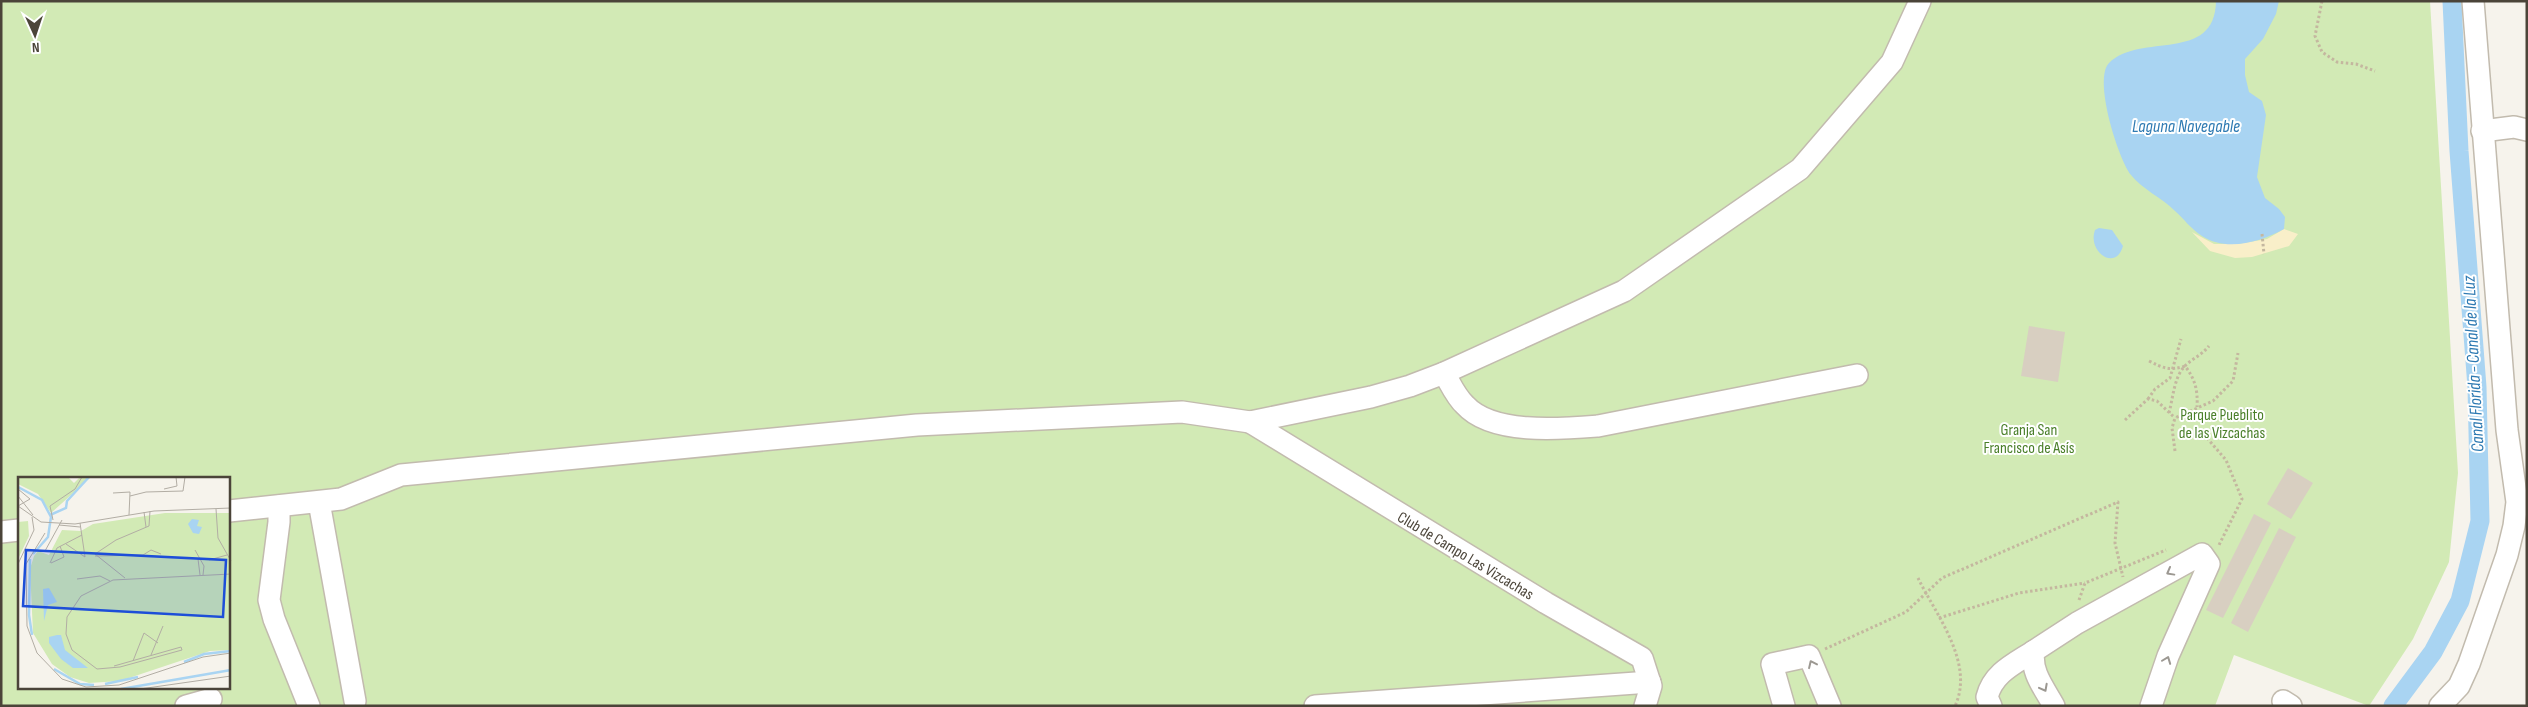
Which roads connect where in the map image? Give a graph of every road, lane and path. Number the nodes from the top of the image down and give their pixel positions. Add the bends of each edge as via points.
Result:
1 (1920, 1) edge
2 (2322, 1) edge
3 (2473, 1) edge
4 (2375, 71) dead end
5 (2527, 130) edge
6 (2482, 131) junction
7 (2262, 234) dead end
8 (2264, 254) dead end
9 (2182, 339) dead end
10 (2209, 346) dead end
11 (2238, 353) dead end
12 (2149, 360) dead end
13 (2185, 366) junction
14 (2173, 370) junction
15 (1444, 373) junction
16 (1857, 375) dead end
17 (2148, 399) junction
18 (2197, 406) junction
19 (2169, 413) junction
20 (2175, 418) junction
21 (2125, 420) dead end
22 (1250, 422) junction
23 (2207, 438) dead end
24 (2175, 451) dead end
25 (319, 502) junction
26 (278, 506) junction
27 (230, 511) edge
28 (18, 530) edge
29 (1, 532) edge
30 (2209, 564) junction
31 (1918, 578) dead end
32 (2086, 583) dead end
33 (1925, 592) junction
34 (2130, 594) junction
35 (1939, 618) junction
36 (2034, 651) junction
37 (1809, 656) junction
38 (1650, 682) junction
39 (212, 700) dead end
40 (356, 702) dead end
41 (186, 706) edge
42 (308, 706) edge
43 (1315, 706) edge
44 (1645, 706) edge
45 (1784, 706) edge
46 (1830, 706) edge
47 (1955, 706) edge
48 (1991, 706) edge
49 (2054, 706) edge
50 (2151, 706) edge
51 (2440, 706) edge

1 - 15 lane via 1892,62 1800,169 1624,291
2 - 4 path via 2315,36 2322,52 2337,62
3 - 6 lane
5 - 6 lane via 2514,127
6 - 51 lane via 2507,430 2517,502 2507,555 2469,664 2459,686
7 - 8 path
9 - 14 path
10 - 13 path via 2200,357
11 - 18 path via 2233,381 2213,401
12 - 14 path
13 - 14 path
13 - 18 path via 2198,391
13 - 19 path via 2178,377
14 - 17 path via 2170,378
15 - 16 lane via 1465,406 1487,420 1527,428 1598,426
15 - 22 lane via 1371,397
17 - 19 path via 2157,401
17 - 21 path
18 - 20 path
19 - 20 path
20 - 24 path via 2172,428
22 - 25 lane via 1182,412 917,425 401,475 341,499
22 - 38 lane, Club de Campo Las Vizcachas via 1642,658
23 - 30 path via 2226,460 2242,499
25 - 26 lane
25 - 40 lane
26 - 27 lane
26 - 42 lane via 279,522 269,600
28 - 29 lane
30 -> 34 lane via 2202,554
50 -> 30 lane via 2168,656
31 - 33 path
32 - 35 path via 2019,594
33 - 34 path via 1942,578 2118,502 2115,543 2120,569
33 - 35 path
33 - 37 path via 1906,612
34 - 36 lane
35 - 47 path via 1956,649 1960,695
36 - 48 lane via 1990,683 1987,698
36 -> 49 lane via 2032,662
37 - 45 lane via 1772,664
46 -> 37 lane
38 - 43 lane
38 - 44 lane
39 - 41 lane

